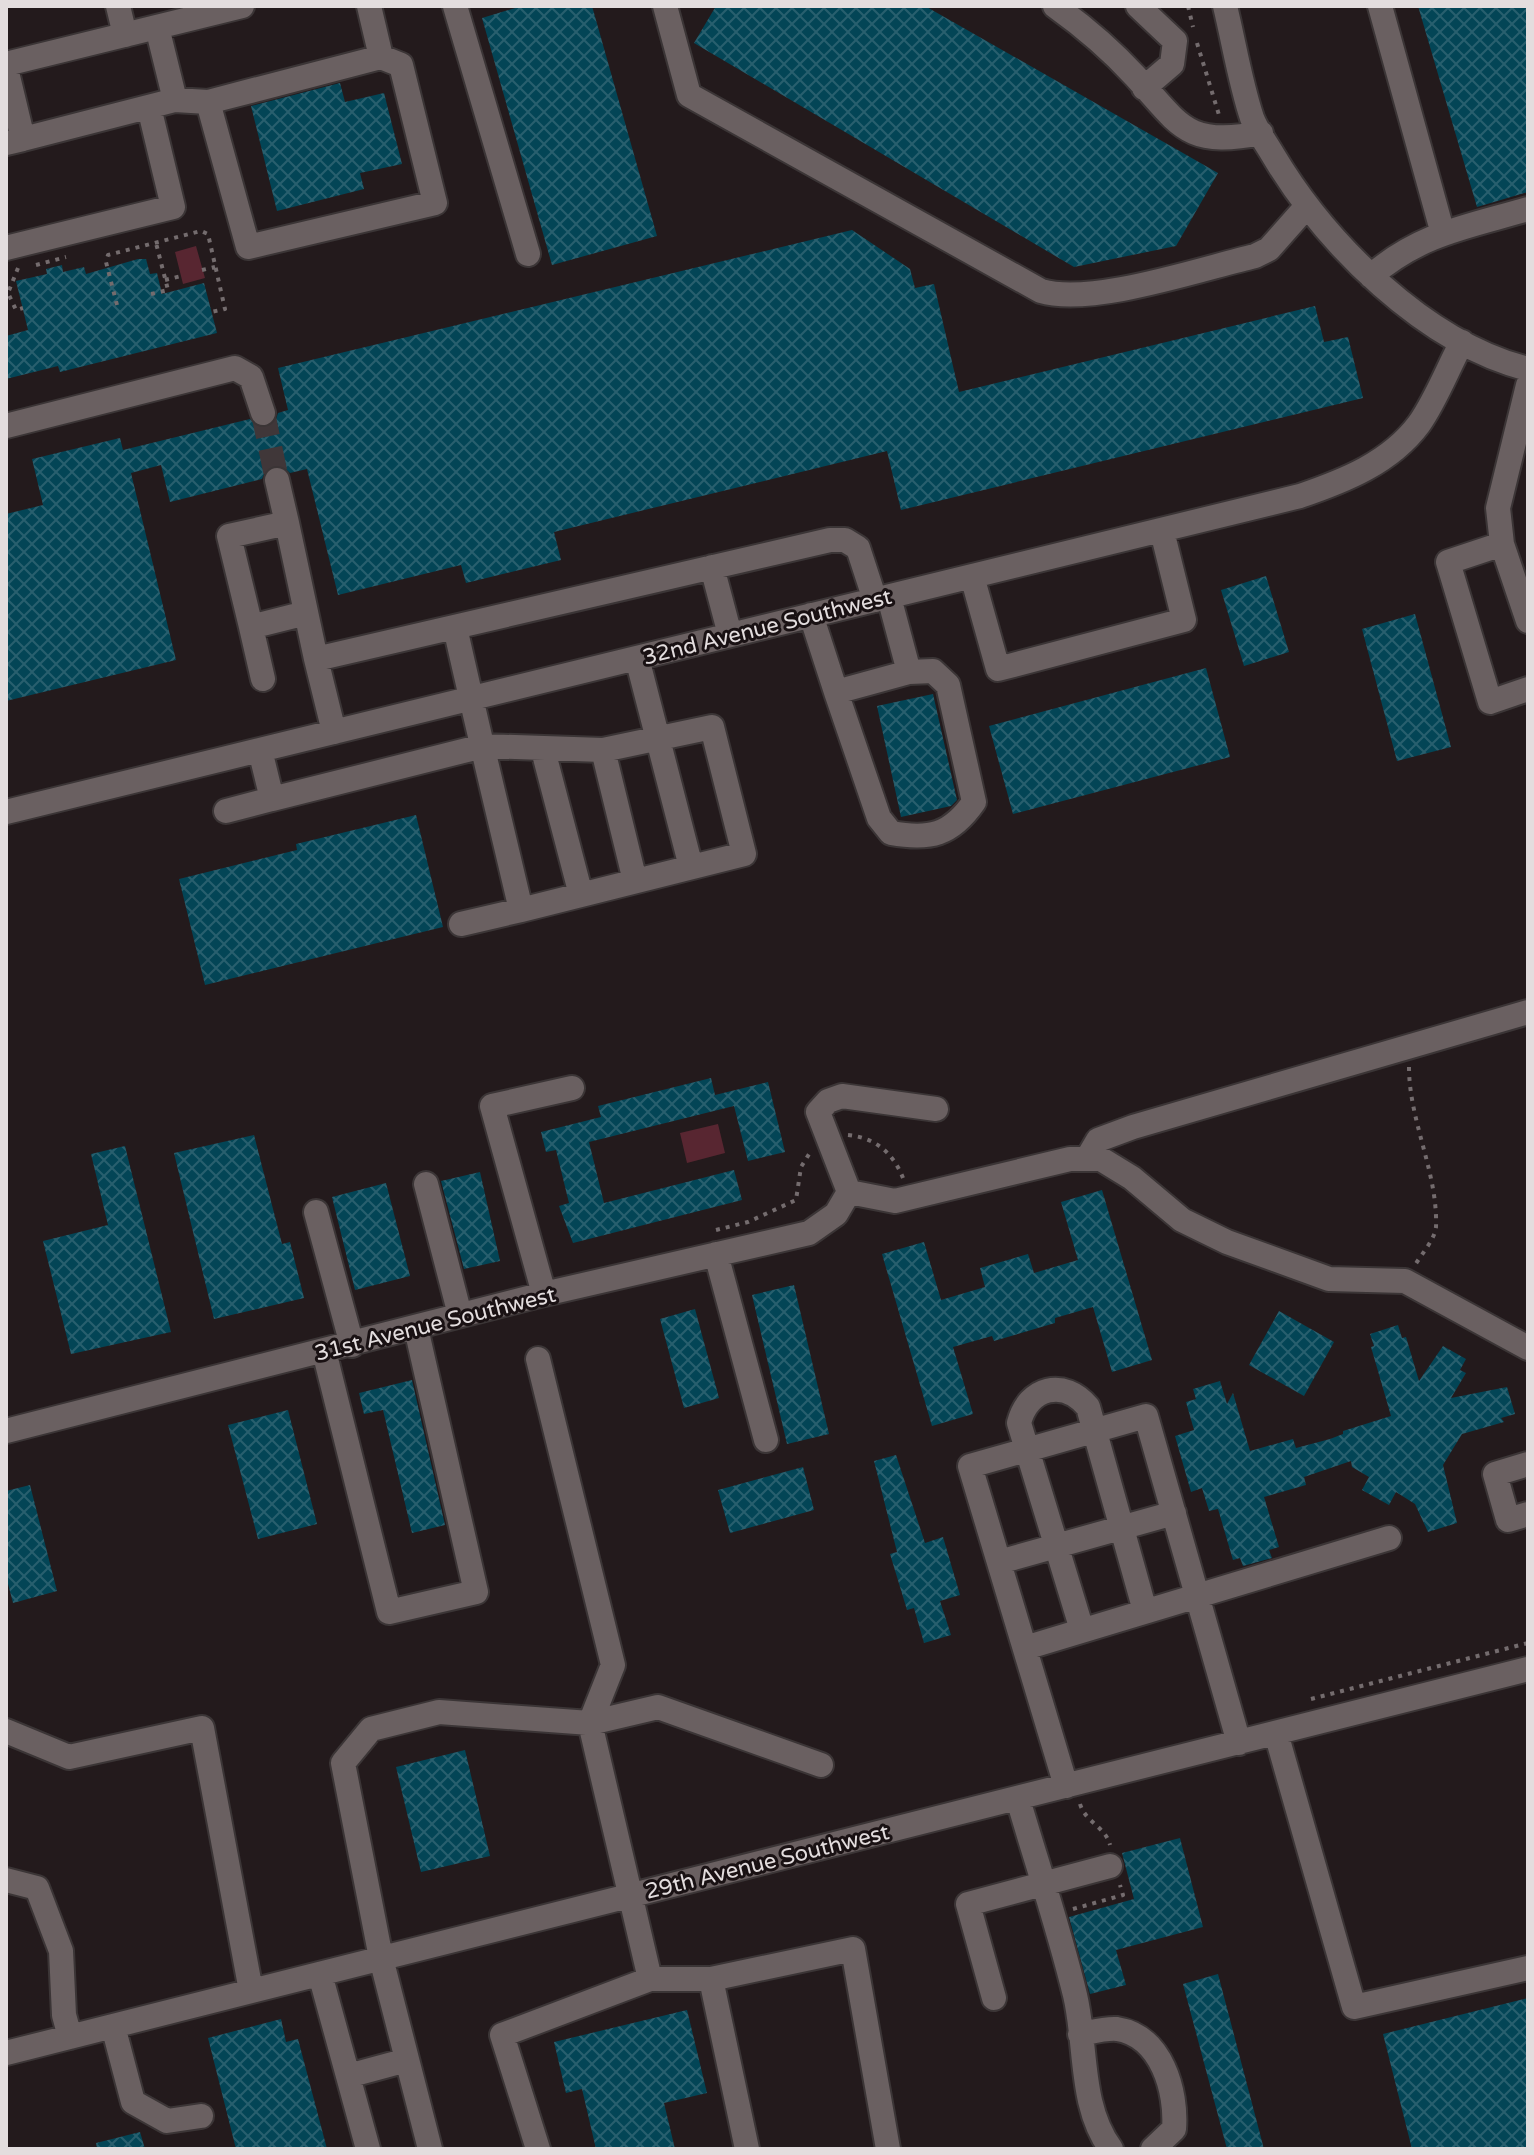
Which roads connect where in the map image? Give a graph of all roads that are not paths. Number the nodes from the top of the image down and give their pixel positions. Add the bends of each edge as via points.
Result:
1 (118, 6) edge
2 (242, 6) edge
3 (369, 6) edge
4 (455, 6) edge
5 (665, 6) edge
6 (1055, 6) edge
7 (1138, 6) edge
8 (1225, 6) edge
9 (1380, 6) edge
10 (157, 27) junction
11 (125, 35) junction
12 (381, 57) junction
13 (6, 66) edge
14 (1144, 88) junction
15 (175, 100) junction
16 (208, 102) junction
17 (149, 107) junction
18 (1261, 133) junction
19 (15, 141) edge
20 (1307, 206) junction
21 (1528, 209) edge
22 (1443, 234) junction
23 (14, 254) edge
24 (528, 254) dead end
25 (1371, 276) junction
26 (1462, 342) junction
27 (1528, 369) edge
28 (1526, 404) edge
29 (263, 413) tunnel mouth
30 (6, 426) edge
31 (277, 480) tunnel mouth
32 (287, 523) junction
33 (1162, 531) junction
34 (1502, 544) junction
35 (712, 567) junction
36 (972, 576) junction
37 (882, 598) junction
38 (306, 613) junction
39 (811, 615) junction
40 (1528, 621) edge
41 (251, 627) junction
42 (455, 627) junction
43 (730, 635) junction
44 (637, 658) junction
45 (316, 659) junction
46 (909, 672) junction
47 (263, 679) dead end
48 (1528, 689) edge
49 (836, 692) junction
50 (471, 698) junction
51 (334, 732) junction
52 (658, 739) junction
53 (483, 746) junction
54 (260, 750) junction
55 (543, 750) junction
56 (603, 750) junction
57 (272, 799) junction
58 (226, 811) dead end
59 (6, 812) edge
60 (691, 867) junction
61 (635, 881) junction
62 (581, 895) junction
63 (521, 910) junction
64 (461, 924) dead end
65 (1528, 1012) edge
66 (572, 1088) dead end
67 (936, 1109) dead end
68 (1088, 1157) junction
69 (426, 1184) dead end
70 (849, 1192) junction
71 (316, 1212) dead end
72 (710, 1244) junction
73 (544, 1294) junction
74 (460, 1315) junction
75 (416, 1328) junction
76 (352, 1345) junction
77 (1528, 1348) edge
78 (324, 1351) junction
79 (538, 1359) dead end
80 (6, 1431) edge
81 (1094, 1431) junction
82 (766, 1440) dead end
83 (1027, 1450) junction
84 (1528, 1464) edge
85 (1174, 1513) junction
86 (1528, 1514) edge
87 (1120, 1528) junction
88 (1389, 1538) dead end
89 (1056, 1546) junction
90 (999, 1562) junction
91 (1197, 1596) junction
92 (1145, 1611) junction
93 (1082, 1630) junction
94 (1025, 1648) junction
95 (1528, 1669) edge
96 (590, 1723) junction
97 (6, 1731) edge
98 (1276, 1733) junction
99 (1239, 1743) junction
100 (821, 1765) dead end
101 (1066, 1786) junction
102 (1018, 1799) junction
103 (1110, 1866) dead end
104 (6, 1880) edge
105 (1042, 1884) junction
106 (630, 1896) junction
107 (381, 1958) junction
108 (1528, 1968) edge
109 (320, 1974) junction
110 (650, 1979) junction
111 (711, 1979) junction
112 (251, 1991) junction
113 (994, 1998) dead end
114 (113, 2026) junction
115 (1080, 2034) junction
116 (70, 2037) junction
117 (6, 2053) edge
118 (407, 2060) junction
119 (348, 2076) junction
120 (201, 2116) dead end
121 (368, 2149) edge
122 (430, 2149) edge
123 (538, 2149) edge
124 (747, 2149) edge
125 (888, 2149) edge
126 (1111, 2149) edge
127 (1153, 2149) edge

1 - 11 street
2 - 10 street
3 - 12 street
4 - 24 street
5 - 20 street via 689,95 1041,291 1061,297 1094,294 1255,256 1269,249
6 - 14 street
7 - 14 street via 1175,41 1172,64
8 - 18 street via 1253,121
9 - 22 street
10 - 11 street
10 - 15 street
11 - 13 street
12 - 16 street
12 - 16 street via 401,65 435,203 248,247
13 - 19 street
14 - 18 street via 1164,113 1192,132 1228,140
15 - 16 street
15 - 17 street
17 - 19 street
17 - 23 street via 173,207
18 - 20 street
20 - 25 street
21 - 22 street
22 - 25 street via 1399,252
25 - 26 street
26 - 27 street
26 - 33 street, 32nd Avenue Southwest via 1419,424 1387,455 1349,479
28 - 34 street via 1498,508
29 - 30 street via 251,377 235,368
31 - 32 street
32 - 38 street
32 - 41 street via 229,536
33 - 36 street, 32nd Avenue Southwest
33 - 36 street via 1184,620 998,669
34 - 40 street
34 - 48 street via 1448,562 1490,702
35 - 37 street via 845,540 858,548
35 - 42 street
35 - 43 street
36 - 37 street, 32nd Avenue Southwest
37 - 39 street, 32nd Avenue Southwest
37 - 46 street
38 - 41 street
38 - 45 street
39 - 43 street, 32nd Avenue Southwest
39 - 49 street
41 - 47 street
42 - 45 street
42 - 50 street
43 - 44 street, 32nd Avenue Southwest
44 - 50 street, 32nd Avenue Southwest
44 - 52 street
45 - 51 street
46 - 49 street
46 - 49 street via 933,671 948,685 974,802 958,825 917,838 891,833 879,818
50 - 51 street, 32nd Avenue Southwest
50 - 53 street
51 - 54 street, 32nd Avenue Southwest
52 - 56 street
52 - 60 street
52 - 60 street via 712,727 744,854
53 - 55 street
53 - 57 street
53 - 63 street
54 - 57 street
54 - 59 street, 32nd Avenue Southwest
55 - 56 street
55 - 62 street
56 - 61 street
57 - 58 street
60 - 61 street
61 - 62 street
62 - 63 street
63 - 64 street
65 - 68 street via 1133,1127 1098,1140
66 - 73 street via 492,1106
67 - 70 street via 842,1096 828,1101 818,1112
68 - 70 street via 895,1201
68 - 77 street via 1112,1164 1182,1220 1227,1242 1329,1279 1405,1281
69 - 74 street
70 - 72 street, 31st Avenue Southwest via 836,1214 809,1233
71 - 76 street
72 - 73 street, 31st Avenue Southwest
72 - 82 street
73 - 74 street, 31st Avenue Southwest
74 - 75 street, 31st Avenue Southwest
75 - 76 street, 31st Avenue Southwest
75 - 78 street via 476,1592 389,1612
76 - 78 street, 31st Avenue Southwest
78 - 80 street, 31st Avenue Southwest
79 - 96 street via 613,1665
81 - 83 street
81 - 83 street via 1081,1398 1048,1390 1028,1401 1022,1411 1019,1423
81 - 85 street via 1146,1416
81 - 87 street
83 - 89 street
83 - 90 street via 970,1466
84 - 86 street via 1495,1474 1508,1520
85 - 87 street
85 - 91 street
87 - 89 street
87 - 92 street
88 - 91 street
89 - 90 street
89 - 93 street
90 - 94 street
91 - 92 street
91 - 99 street
92 - 93 street
93 - 94 street
94 - 101 street
95 - 98 street, 29th Avenue Southwest
96 - 100 street via 658,1707
96 - 106 street
96 - 107 street via 439,1712 371,1729 343,1763
97 - 112 street via 69,1757 202,1728
98 - 99 street, 29th Avenue Southwest
98 - 108 street via 1354,2007
99 - 101 street, 29th Avenue Southwest
101 - 102 street, 29th Avenue Southwest
102 - 105 street
102 - 106 street, 29th Avenue Southwest
103 - 105 street
104 - 116 street via 37,1888 61,1951
105 - 113 street via 968,1904
105 - 115 street via 1076,1997
106 - 107 street, 29th Avenue Southwest
106 - 110 street
107 - 109 street, 29th Avenue Southwest
107 - 118 street
109 - 112 street, 29th Avenue Southwest
109 - 119 street
110 - 111 street
110 - 123 street via 502,2035
111 - 124 street
111 - 125 street via 853,1949
112 - 114 street, 29th Avenue Southwest
114 - 116 street, 29th Avenue Southwest
114 - 120 street via 133,2102 167,2121
115 - 126 street via 1099,2133
115 - 127 street via 1116,2029 1136,2036 1168,2075 1176,2109 1174,2129
116 - 117 street, 29th Avenue Southwest
118 - 119 street
118 - 122 street
119 - 121 street

